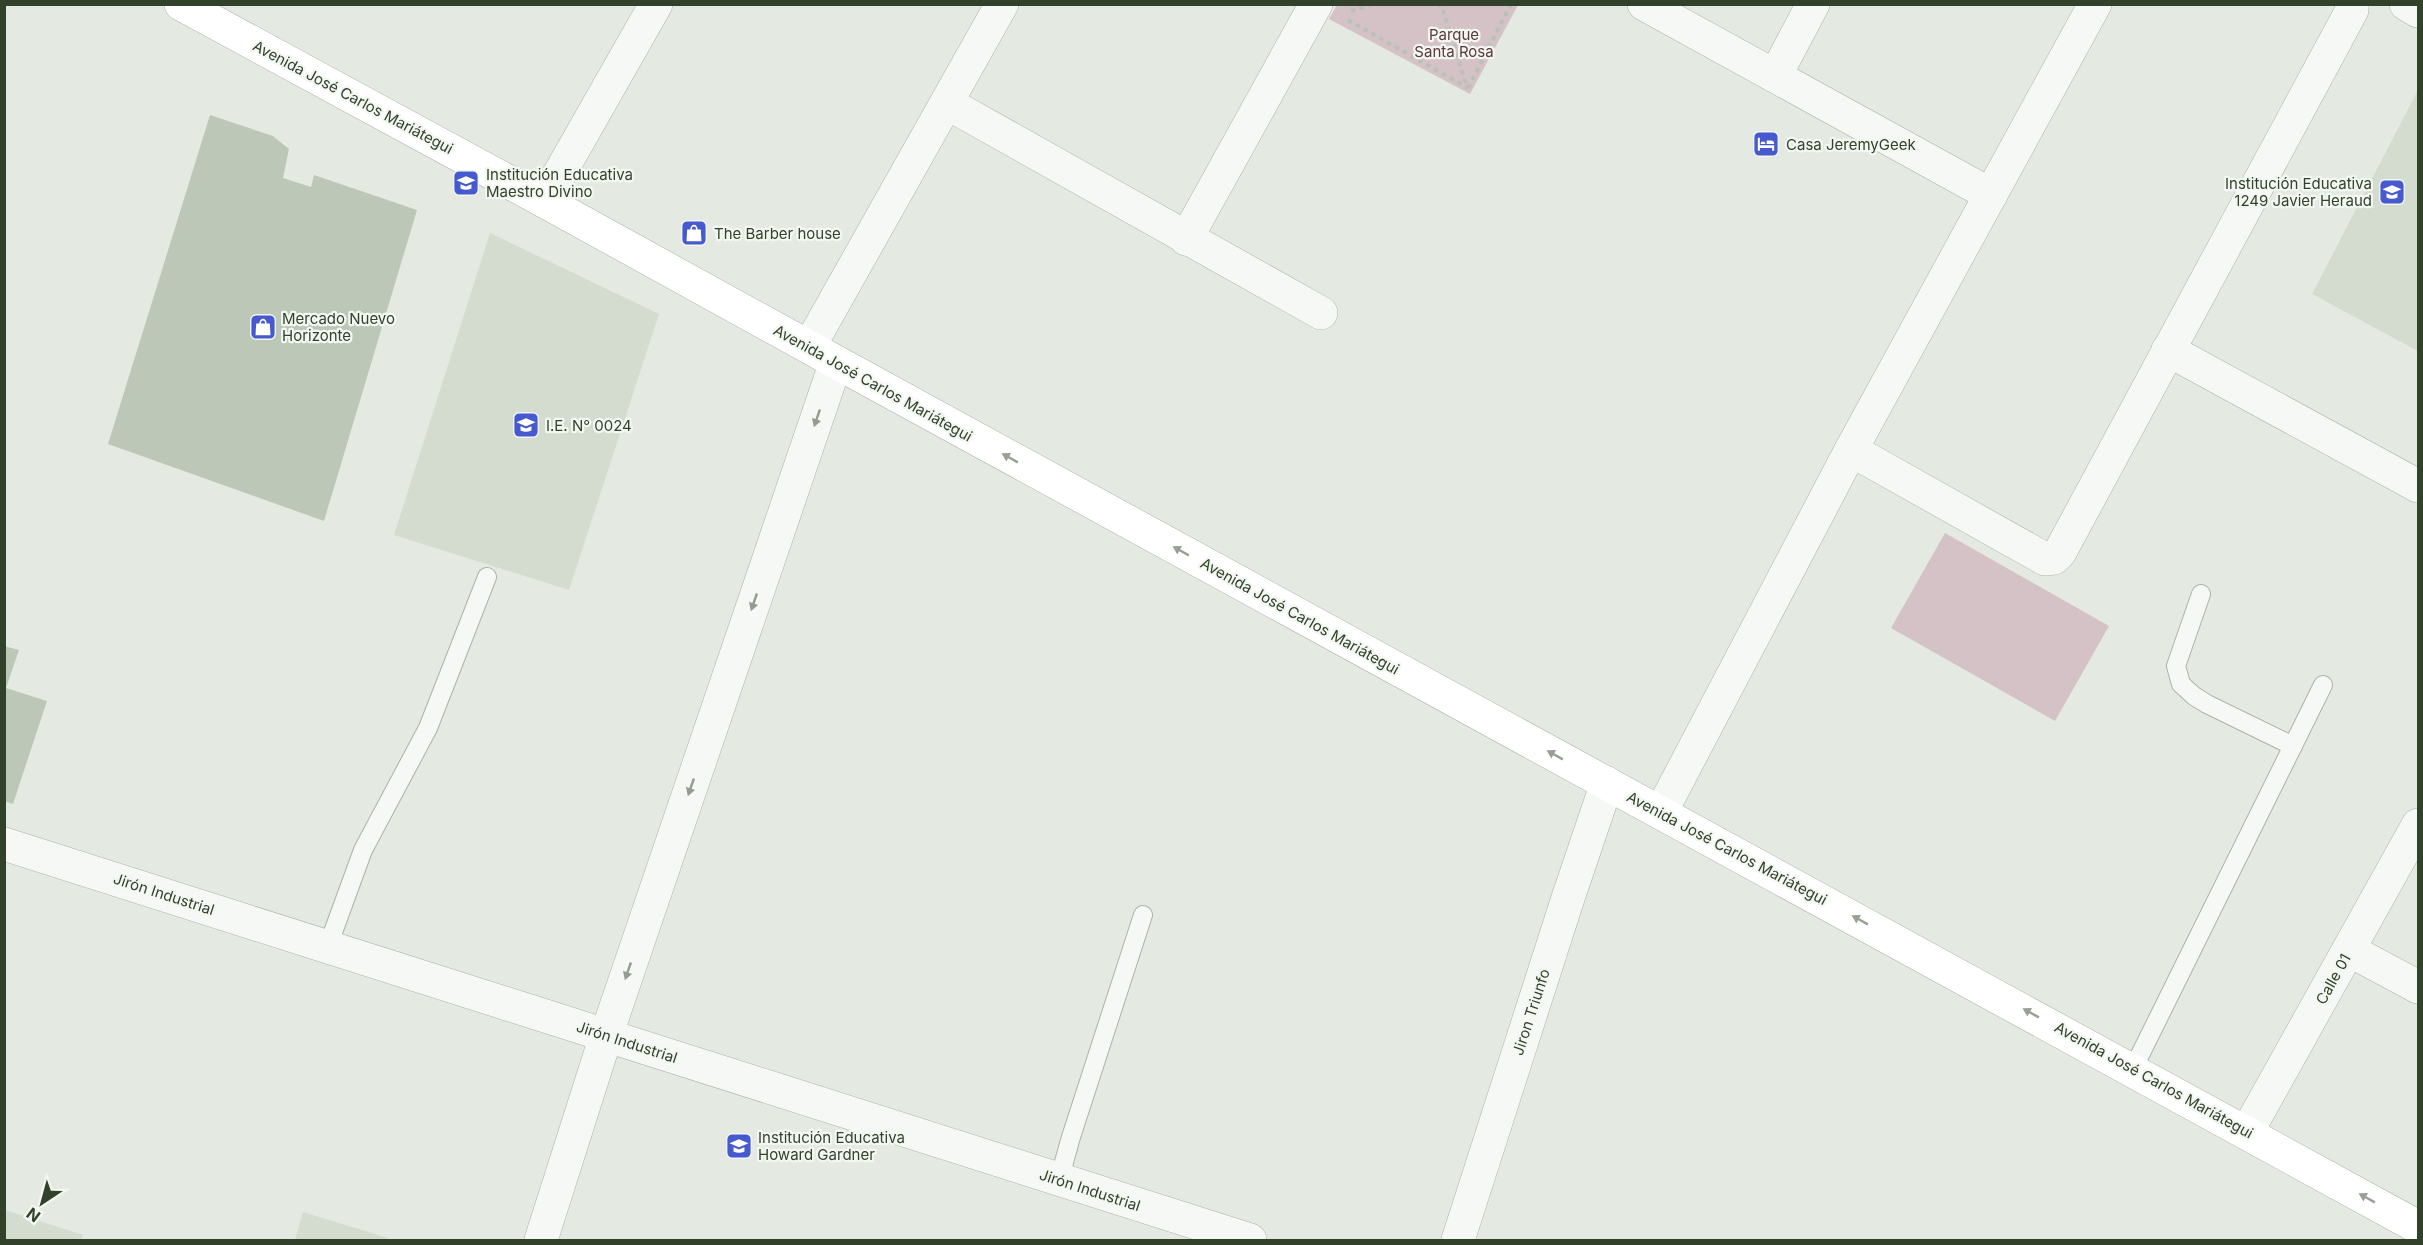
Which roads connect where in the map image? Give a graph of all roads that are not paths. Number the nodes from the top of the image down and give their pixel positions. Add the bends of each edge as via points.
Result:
1 (181, 4) edge
2 (656, 4) edge
3 (1002, 4) edge
4 (1644, 4) edge
5 (1813, 4) edge
6 (2095, 4) edge
7 (2352, 4) edge
8 (2406, 4) edge
9 (1327, 9) edge
10 (2418, 11) edge
11 (1775, 76) junction
12 (947, 103) junction
13 (1991, 195) junction
14 (544, 201) junction
15 (1186, 239) junction
16 (1321, 313) dead end
17 (2168, 350) junction
18 (822, 355) junction
19 (1851, 450) junction
20 (2418, 486) edge
21 (487, 577) dead end
22 (2201, 594) dead end
23 (2323, 686) dead end
24 (2293, 747) junction
25 (1607, 783) junction
26 (1662, 812) junction
27 (2418, 825) edge
28 (4, 844) edge
29 (1143, 915) dead end
30 (327, 946) junction
31 (2349, 950) junction
32 (2418, 987) edge
33 (606, 1036) junction
34 (2133, 1069) junction
35 (2247, 1131) junction
36 (1059, 1180) junction
37 (2418, 1227) edge
38 (541, 1240) edge
39 (1250, 1240) edge
40 (1458, 1240) edge

1 - 14 street, Avenida José Carlos Mariátegui
2 - 14 street
3 - 12 street
4 - 11 street
5 - 11 street
6 - 13 street
7 - 17 street
8 - 10 street
9 - 15 street
11 - 13 street
12 - 15 street
12 - 18 street
13 - 19 street
14 - 18 street, Avenida José Carlos Mariátegui
15 - 16 street
17 - 19 street via 2054,558 2045,560
17 - 20 street
25 -> 18 street, Avenida José Carlos Mariátegui
18 -> 33 street
19 - 26 street
21 - 30 lane via 428,728 363,849
22 - 24 lane via 2176,666 2181,684 2207,704
23 - 24 lane
24 - 34 lane
25 - 26 street, Avenida José Carlos Mariátegui
25 - 40 street, Jiron Triunfo
34 -> 26 street, Avenida José Carlos Mariátegui
27 - 31 street, Calle 01
28 - 30 street, Jirón Industrial
29 - 36 lane
30 - 33 street, Jirón Industrial
31 - 32 street
31 - 35 street, Calle 01
33 - 36 street, Jirón Industrial
33 - 38 street
34 - 35 street, Avenida José Carlos Mariátegui
37 -> 35 street, Avenida José Carlos Mariátegui
36 - 39 street, Jirón Industrial

